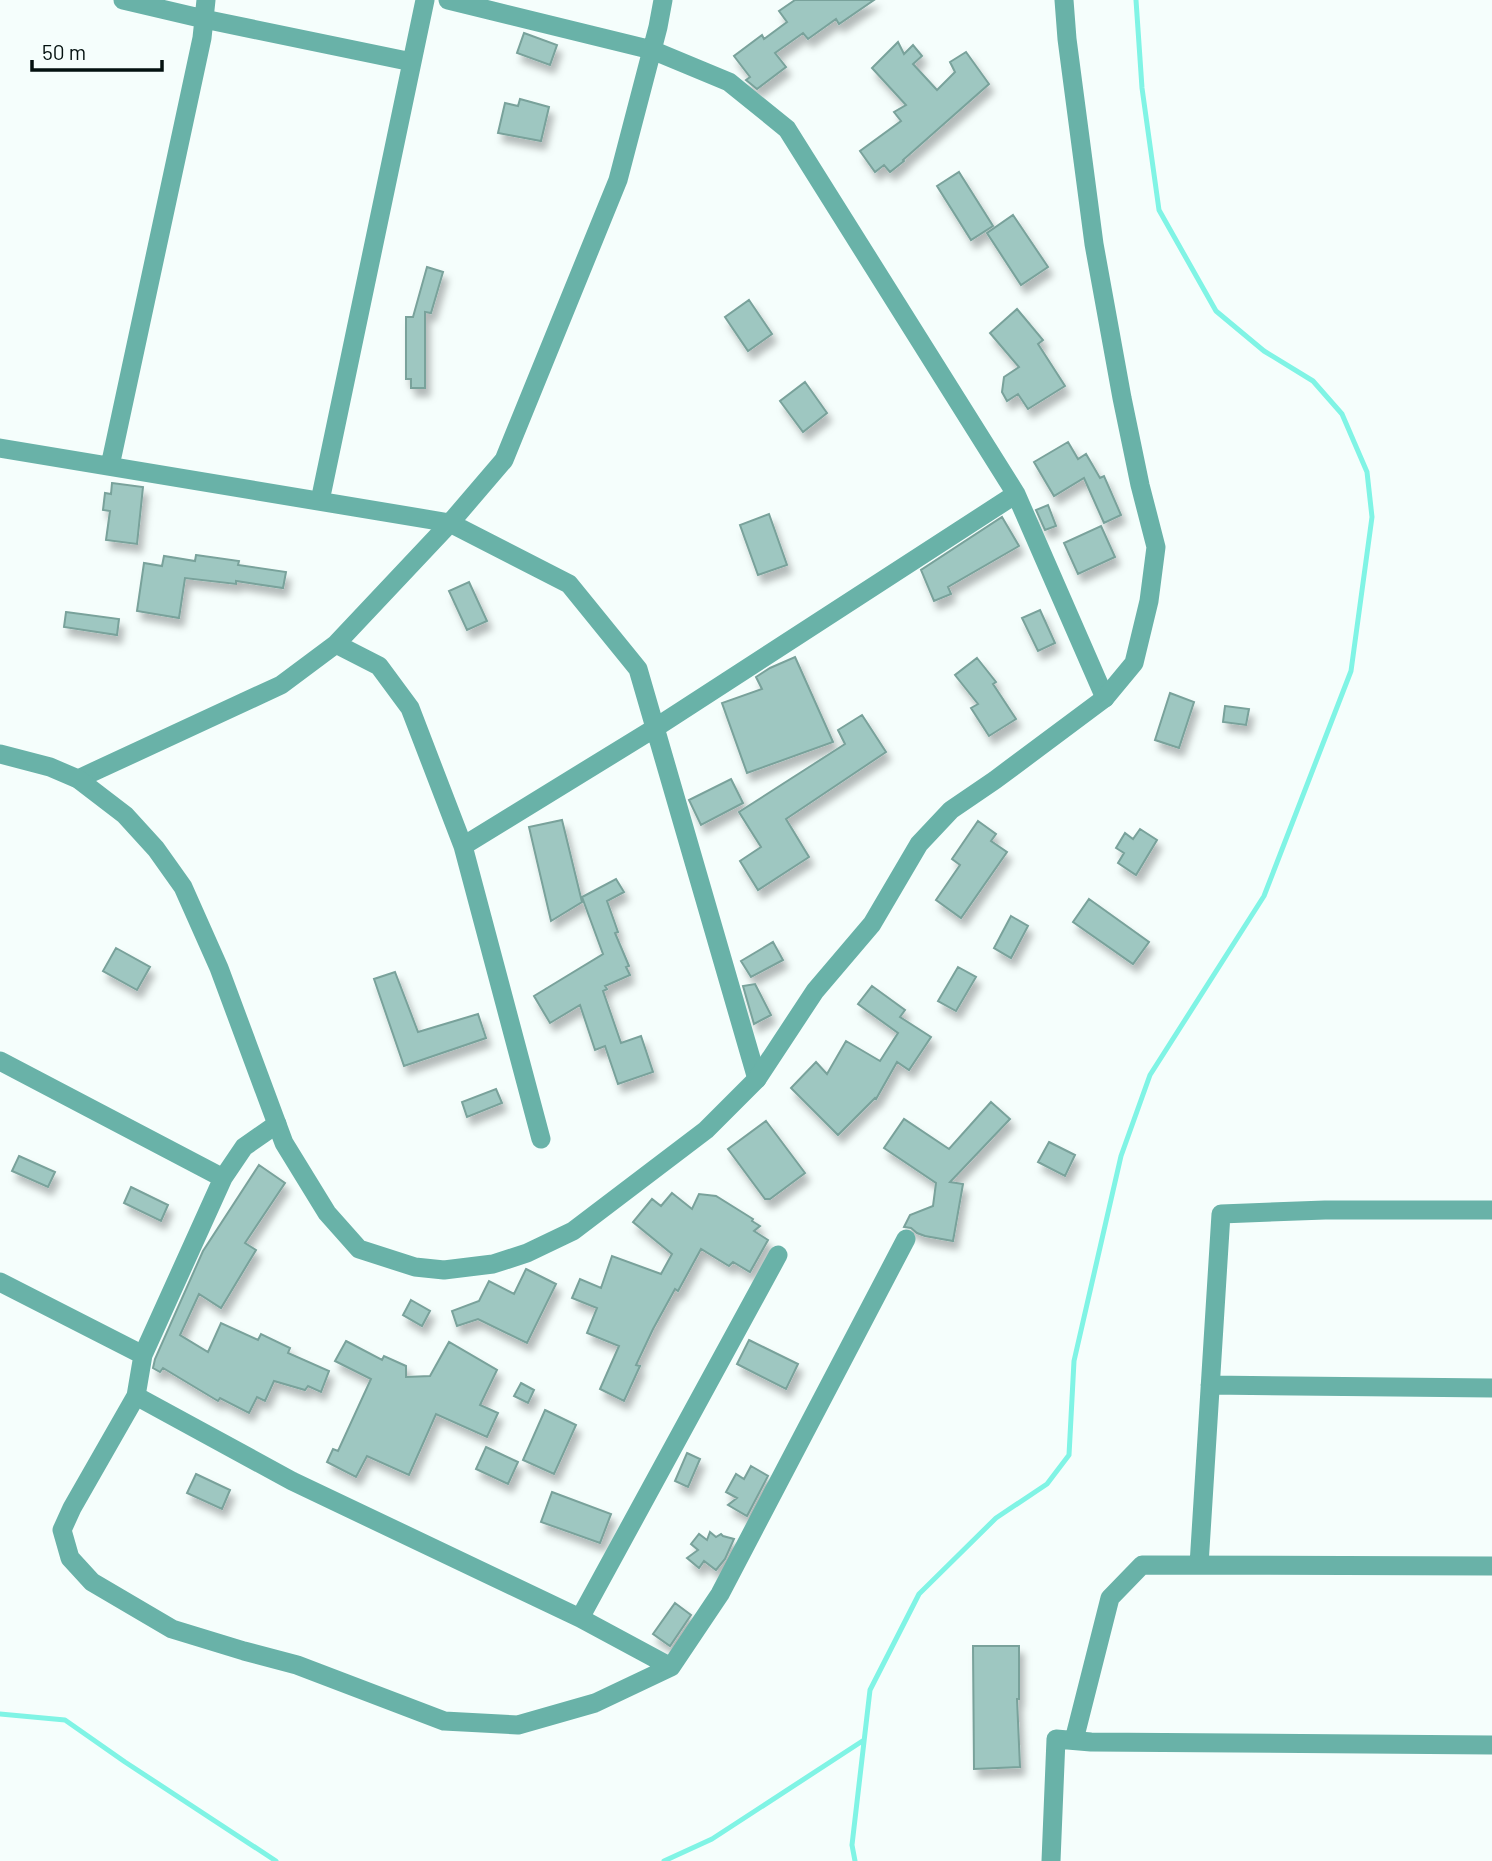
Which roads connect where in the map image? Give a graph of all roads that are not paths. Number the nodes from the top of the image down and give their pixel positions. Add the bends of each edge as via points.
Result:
1 (123, 0) edge
2 (425, 0) edge
3 (447, 0) edge
4 (663, 0) edge
5 (1064, 0) edge
6 (205, 10) edge
7 (652, 51) junction
8 (412, 62) junction
9 (0, 448) edge
10 (110, 466) junction
11 (1016, 494) junction
12 (320, 501) junction
13 (450, 523) junction
14 (336, 644) junction
15 (1105, 698) junction
16 (655, 728) junction
17 (0, 754) edge
18 (78, 779) junction
19 (463, 846) junction
20 (0, 1061) edge
21 (757, 1079) junction
22 (277, 1124) junction
23 (541, 1139) dead end
24 (223, 1178) junction
25 (1492, 1210) edge
26 (906, 1240) dead end
27 (778, 1255) dead end
28 (0, 1282) edge
29 (143, 1355) junction
30 (1210, 1385) junction
31 (1492, 1388) edge
32 (136, 1396) junction
33 (1199, 1565) junction
34 (1492, 1566) edge
35 (580, 1618) junction
36 (671, 1667) junction
37 (1074, 1740) junction
38 (1492, 1745) edge
39 (1051, 1861) edge

1 - 6 street
2 - 8 street
3 - 7 street
4 - 7 street
5 - 15 street via 1094,244 1156,547 1134,663
6 - 8 street
6 - 10 street
7 - 11 street via 729,82 787,129
7 - 13 street via 618,180 504,460
8 - 12 street
9 - 10 street
10 - 12 street
11 - 15 street
11 - 16 street
12 - 13 street
13 - 14 street
13 - 16 street via 569,584 638,669
14 - 18 street via 281,685
14 - 19 street via 379,666 410,708
15 - 21 street via 951,810 919,844 872,924 815,991
16 - 19 street
16 - 21 street
17 - 18 street
18 - 22 street via 125,815 183,887 219,968
19 - 23 street
20 - 24 street
21 - 22 street via 706,1130 573,1231 493,1264 444,1270 415,1267 359,1249 327,1213
22 - 24 street via 244,1147
24 - 29 street
25 - 30 street via 1221,1214
26 - 36 street via 720,1594
27 - 35 street
28 - 29 street
29 - 32 street
30 - 31 street
30 - 33 street
32 - 35 street via 292,1481
32 - 36 street via 62,1530 70,1558 92,1581 172,1629 298,1665 444,1721 519,1725 595,1703
33 - 34 street
33 - 37 street via 1142,1565 1110,1598
35 - 36 street
37 - 38 street
37 - 39 street via 1056,1739

